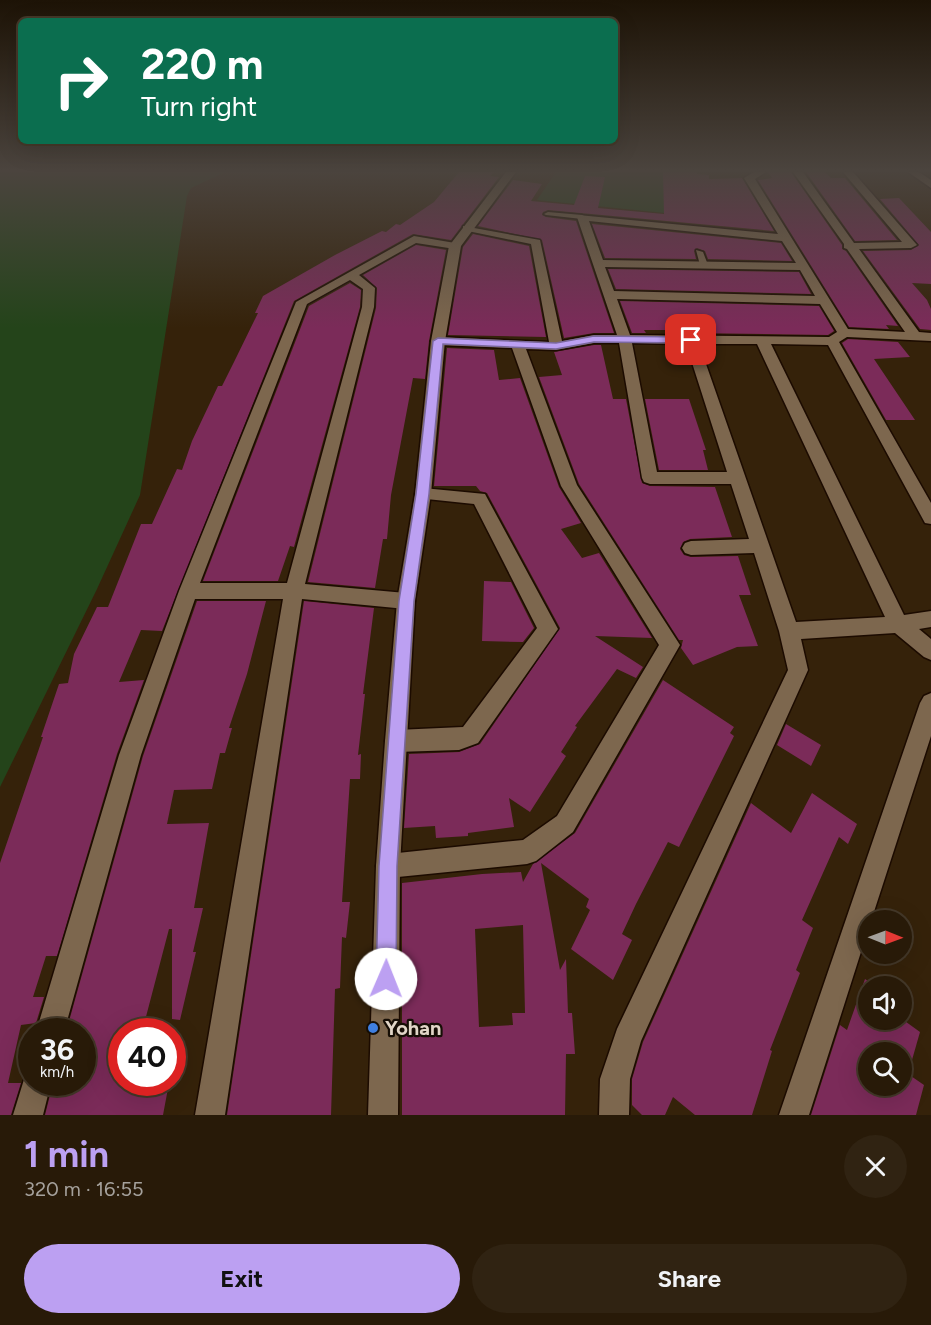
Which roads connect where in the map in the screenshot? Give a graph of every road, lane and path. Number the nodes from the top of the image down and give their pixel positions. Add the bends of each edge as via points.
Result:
1 (470, 224) edge
2 (584, 224) edge
3 (650, 224) edge
4 (777, 224) edge
5 (833, 224) edge
6 (894, 224) edge
7 (467, 228) junction
8 (786, 238) junction
9 (455, 246) junction
10 (848, 246) junction
11 (699, 252) dead end
12 (598, 263) junction
13 (704, 265) junction
14 (803, 267) junction
15 (351, 275) junction
16 (610, 295) junction
17 (823, 300) junction
18 (914, 335) junction
19 (838, 337) junction
20 (931, 337) edge
21 (625, 339) junction
22 (691, 340) junction
23 (762, 340) junction
24 (438, 341) junction
25 (518, 345) junction
26 (556, 346) junction
27 (737, 478) junction
28 (423, 494) junction
29 (931, 518) edge
30 (760, 546) junction
31 (691, 548) dead end
32 (188, 591) junction
33 (294, 591) junction
34 (406, 601) junction
35 (931, 619) edge
36 (899, 624) junction
37 (789, 631) junction
38 (931, 651) edge
39 (931, 703) edge
40 (396, 741) junction
41 (388, 866) junction
42 (54, 1018) edge
43 (33, 1096) edge
44 (28, 1115) edge
45 (210, 1115) edge
46 (383, 1115) edge
47 (614, 1115) edge
48 (794, 1115) edge

1 - 7 street
2 - 12 street
3 - 8 street
4 - 8 street
5 - 10 street
6 - 10 street via 911,244
7 - 9 street
7 - 26 street via 536,242
8 - 14 street
9 - 15 street via 414,239
9 - 24 street
10 - 18 street
11 - 13 lane
12 - 13 street
12 - 16 street
13 - 14 street
14 - 17 street
15 - 32 street via 302,302
15 - 33 street via 369,288 368,307
16 - 17 street
16 - 21 street
17 - 19 street
18 - 19 street
18 - 20 street
19 - 23 street
19 - 29 street
21 - 22 street
21 - 26 street via 594,339
21 - 27 street via 650,478
22 - 23 street
22 - 27 street
23 - 36 street
24 - 25 street
24 - 28 street
25 - 26 street
25 - 41 street via 569,486 670,645 565,824 527,852
27 - 30 street
28 - 34 street
28 - 40 street via 479,498 548,629 470,736
30 - 31 street
30 - 37 street
32 - 33 street
32 - 42 street via 130,755
33 - 34 street
33 - 45 street
34 - 40 street
35 - 36 street
36 - 37 street
36 - 38 street
37 - 47 street via 798,670 627,1040 615,1078
39 - 48 street
40 - 41 street
41 - 46 street
43 - 44 street

